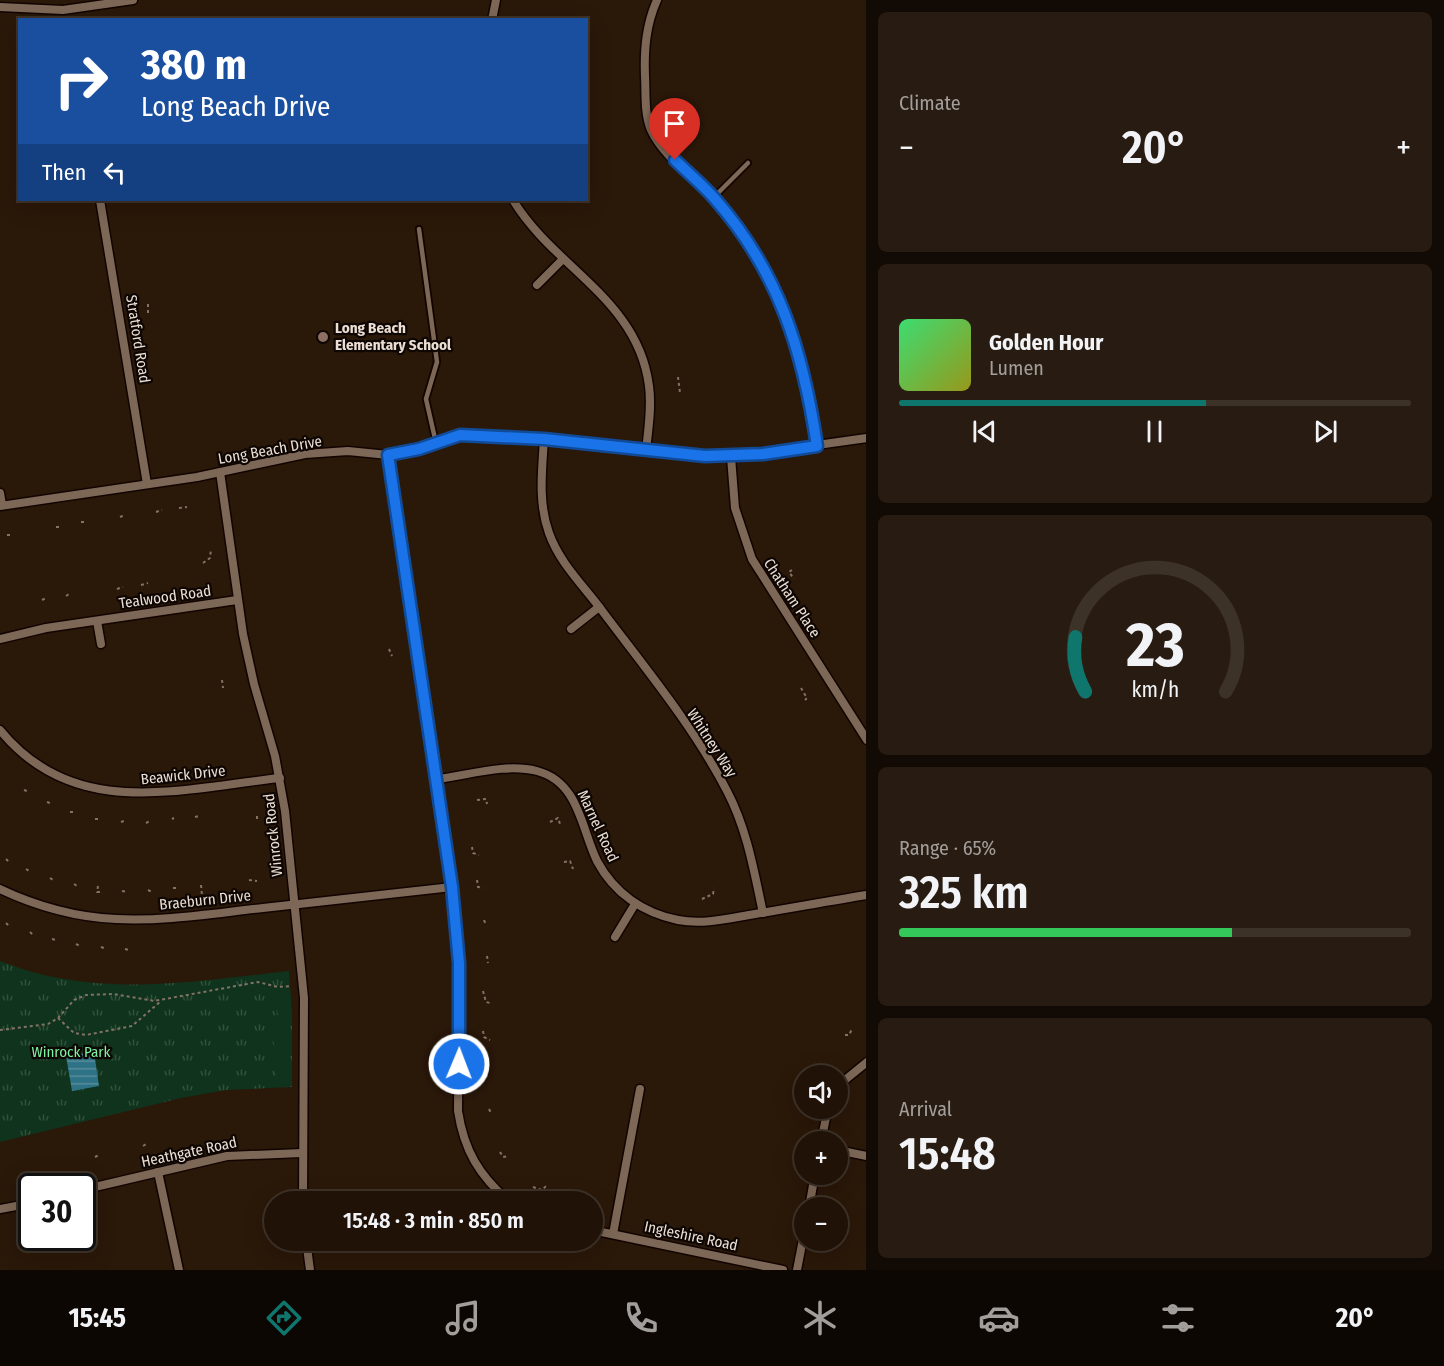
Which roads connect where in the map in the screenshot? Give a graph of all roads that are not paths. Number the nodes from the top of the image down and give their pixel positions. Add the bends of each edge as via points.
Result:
1 (133, 0) edge
2 (496, 0) edge
3 (657, 0) edge
4 (0, 8) edge
5 (63, 15) edge
6 (492, 18) edge
7 (748, 163) dead end
8 (714, 197) junction
9 (100, 201) edge
10 (514, 201) edge
11 (419, 229) dead end
12 (563, 259) junction
13 (537, 285) dead end
14 (866, 438) edge
15 (544, 439) junction
16 (436, 443) junction
17 (817, 446) junction
18 (646, 451) junction
19 (388, 455) junction
20 (731, 457) junction
21 (220, 472) junction
22 (147, 484) junction
23 (0, 494) edge
24 (1, 506) edge
25 (237, 600) junction
26 (599, 607) junction
27 (97, 621) junction
28 (572, 629) dead end
29 (0, 639) edge
30 (101, 644) dead end
31 (0, 730) edge
32 (866, 738) edge
33 (280, 778) junction
34 (438, 779) junction
35 (452, 887) junction
36 (0, 889) edge
37 (866, 895) edge
38 (294, 904) junction
39 (635, 904) junction
40 (763, 913) junction
41 (615, 937) dead end
42 (866, 1063) edge
43 (848, 1077) edge
44 (640, 1089) dead end
45 (848, 1152) edge
46 (303, 1153) junction
47 (866, 1156) edge
48 (158, 1172) junction
49 (96, 1187) edge
50 (303, 1191) edge
51 (497, 1191) edge
52 (18, 1206) edge
53 (0, 1209) edge
54 (603, 1232) edge
55 (613, 1233) junction
56 (307, 1251) edge
57 (801, 1251) edge
58 (179, 1270) edge
59 (310, 1270) edge
60 (783, 1270) edge
61 (797, 1270) edge

1 - 5 street
2 - 6 street
3 - 8 street via 645,50 647,117 657,140
4 - 5 street
7 - 8 lane
8 - 17 street via 754,250 775,289 794,335
9 - 22 street, Stratford Road
10 - 12 street via 531,227
11 - 16 lane via 437,362 426,399
12 - 13 street
12 - 18 street via 613,305 634,337 649,388
14 - 17 street, Long Beach Drive
15 - 16 street, Long Beach Drive via 460,435
15 - 18 street, Long Beach Drive
15 - 26 street, Whitney Way via 541,495 549,534 565,565
16 - 19 street, Long Beach Drive
17 - 20 street, Long Beach Drive
18 - 20 street, Long Beach Drive
19 - 21 street, Long Beach Drive via 348,451 305,454
19 - 34 street
20 - 32 street, Chatham Place via 735,508 752,559
21 - 22 street, Long Beach Drive
21 - 25 street, Winrock Road
22 - 24 street, Long Beach Drive
23 - 24 street
25 - 27 street, Tealwood Road
25 - 33 street, Winrock Road via 249,666
26 - 28 street
26 - 40 street, Whitney Way via 698,742 726,790 744,832
27 - 29 street, Tealwood Road
27 - 30 street
31 - 33 street, Beawick Drive via 27,759 58,776 111,792 140,794
33 - 38 street, Winrock Road
34 - 35 street
34 - 39 street, Marnel Road via 514,768 538,771 554,779 576,803 602,869
35 - 38 street, Braeburn Drive
35 - 51 street via 459,963 462,1135 473,1162
36 - 38 street, Braeburn Drive via 43,908 98,919 142,920
37 - 40 street, Marnel Road
38 - 46 street, Winrock Road via 305,1027
39 - 40 street, Marnel Road via 663,916 695,922
39 - 41 street
42 - 43 street
44 - 55 street
45 - 47 street
46 - 48 street, Heathgate Road via 227,1156
46 - 50 street, Winrock Road
48 - 49 street, Heathgate Road
48 - 58 street
52 - 53 street
54 - 55 street, Ingleshire Road
55 - 60 street, Ingleshire Road
56 - 59 street
57 - 61 street

